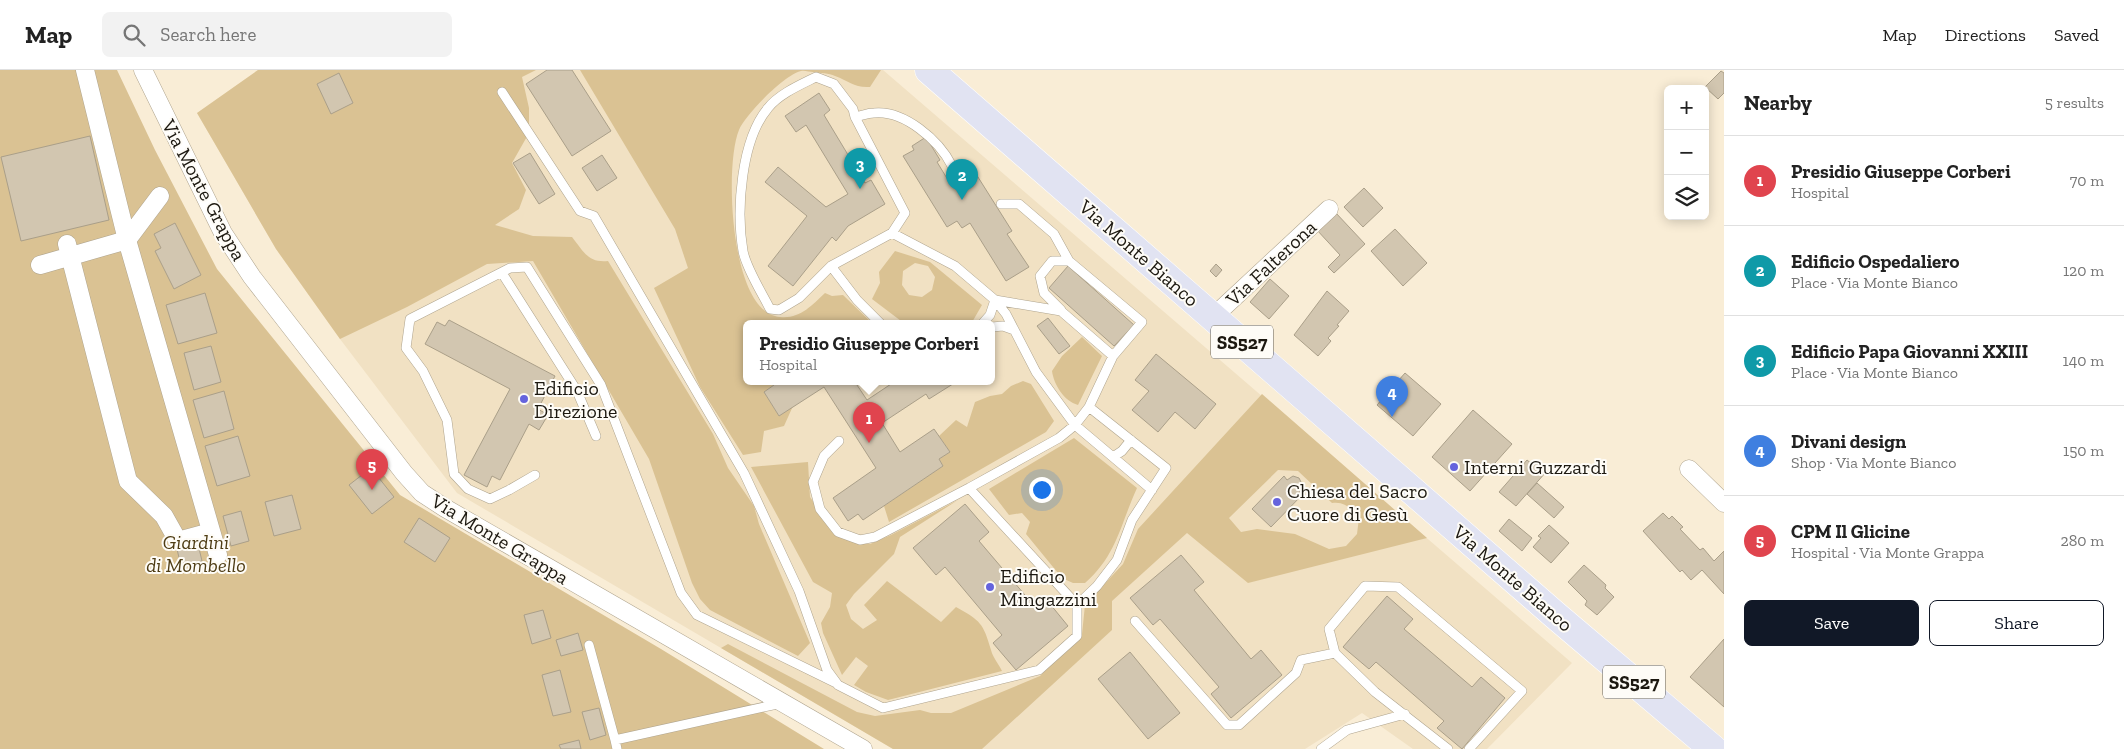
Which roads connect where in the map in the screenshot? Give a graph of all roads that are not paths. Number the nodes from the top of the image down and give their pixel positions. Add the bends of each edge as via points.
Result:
1 (85, 70) edge
2 (143, 70) edge
3 (929, 70) edge
4 (502, 92) dead end
5 (854, 117) junction
6 (952, 166) dead end
7 (160, 196) dead end
8 (1001, 204) dead end
9 (1329, 209) dead end
10 (892, 233) junction
11 (127, 240) junction
12 (69, 250) junction
13 (1069, 261) junction
14 (40, 266) dead end
15 (831, 266) junction
16 (502, 272) junction
17 (995, 300) junction
18 (1061, 311) junction
19 (1213, 318) junction
20 (877, 320) edge
21 (986, 320) edge
22 (995, 327) edge
23 (1014, 330) junction
24 (1113, 356) junction
25 (1089, 407) junction
26 (1075, 426) junction
27 (596, 436) dead end
28 (1131, 440) junction
29 (839, 441) dead end
30 (1112, 457) junction
31 (1689, 469) dead end
32 (535, 475) dead end
33 (969, 488) junction
34 (1152, 490) junction
35 (1724, 503) edge
36 (211, 532) junction
37 (218, 555) dead end
38 (1077, 605) junction
39 (1135, 621) dead end
40 (589, 645) dead end
41 (1335, 653) junction
42 (838, 685) junction
43 (785, 702) junction
44 (1405, 714) junction
45 (616, 745) edge
46 (863, 749) edge
47 (1321, 749) edge
48 (1448, 749) edge
49 (1470, 749) edge
50 (1713, 749) edge

1 - 11 street
2 - 43 street, Via Monte Grappa via 223,233 247,270 422,493 654,631
3 - 19 main road, Via Monte Bianco / SS527
4 - 42 lane via 580,211 594,216 744,473 800,591 827,670
5 - 6 lane via 875,112 896,116 923,132 947,155
5 - 10 lane via 905,213
5 - 15 lane via 853,109 834,84 816,77 768,106 753,131 745,167 741,204 743,252 770,309 779,310 799,298
7 - 11 street
8 - 13 lane via 1019,204 1054,234
9 - 19 street, Via Falterona
10 - 15 lane
10 - 17 lane via 954,266
11 - 12 street
11 - 36 street
12 - 14 street
12 - 36 street via 128,481 164,516 178,541
13 - 18 lane via 1052,261 1040,276 1044,293
13 - 24 lane via 1142,322
15 - 20 lane
16 - 27 lane via 577,392
16 - 32 lane via 410,319 406,348 423,371 447,420 454,474 468,489 490,498
16 - 42 lane via 527,267 601,385 681,593 697,615
17 - 18 lane
17 - 21 lane
17 - 23 lane
18 - 24 lane
19 - 50 main road, Via Monte Bianco / SS527
22 - 23 lane
23 - 26 lane via 1036,372
24 - 25 lane
25 - 26 lane
25 - 28 lane
26 - 30 lane
26 - 33 lane
28 - 30 lane
28 - 34 lane via 1166,468
29 - 33 lane via 824,456 813,482 820,509 838,532 860,540 875,537
30 - 34 lane
31 - 35 street
33 - 38 lane
34 - 38 lane via 1132,520 1117,560
36 - 37 street
38 - 42 lane via 1077,636 1040,670 883,708
39 - 41 lane via 1227,725 1239,724 1296,673 1301,660
40 - 45 lane
41 - 44 lane via 1375,692
41 - 49 lane via 1329,629 1365,586 1398,587 1522,692
43 - 45 lane
43 - 46 street, Via Monte Grappa
44 - 47 lane via 1348,730
44 - 48 lane

